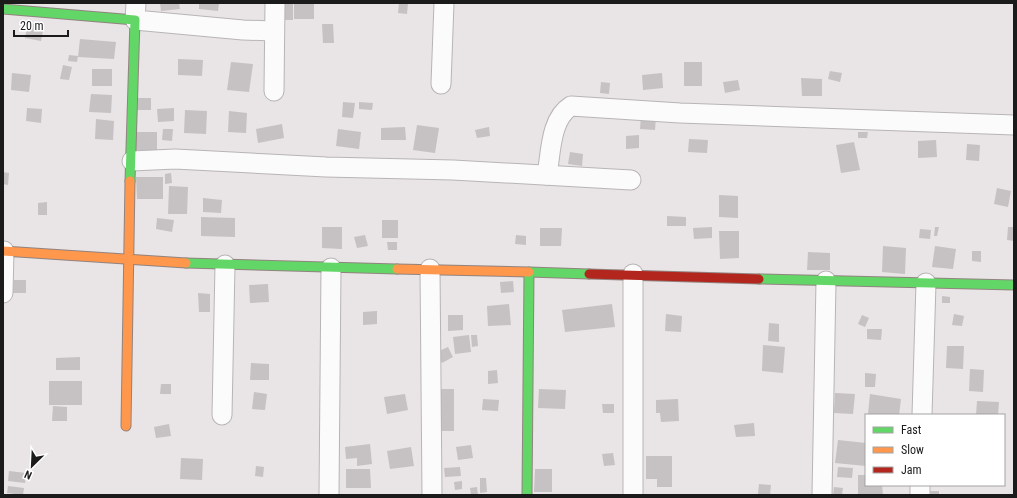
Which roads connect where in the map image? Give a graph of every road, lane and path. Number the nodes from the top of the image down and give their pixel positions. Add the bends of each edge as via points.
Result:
1 (275, 3) edge
2 (444, 3) edge
3 (3, 10) edge
4 (136, 11) edge
5 (273, 31) junction
6 (441, 84) dead end
7 (274, 91) dead end
8 (1014, 125) edge
9 (132, 161) junction
10 (547, 175) junction
11 (631, 180) dead end
12 (4, 251) edge
13 (128, 260) junction
14 (224, 265) junction
15 (331, 268) junction
16 (430, 269) junction
17 (529, 272) junction
18 (633, 274) junction
19 (826, 281) junction
20 (926, 283) junction
21 (1014, 285) edge
22 (3, 293) edge
23 (922, 414) edge
24 (222, 415) dead end
25 (126, 426) dead end
26 (329, 495) edge
27 (432, 495) edge
28 (527, 495) edge
29 (633, 495) edge
30 (822, 495) edge

1 - 5 street
2 - 6 street
3 - 4 street
4 - 5 street via 219,28
4 - 9 street
5 - 7 street
8 - 10 street via 680,113 571,106 564,110 557,124
9 - 10 street via 176,159
9 - 13 street
10 - 11 street
12 - 13 street
12 - 22 street
13 - 14 street
13 - 25 street
14 - 15 street
14 - 24 street
15 - 16 street
15 - 26 street
16 - 17 street
16 - 27 street
17 - 18 street
17 - 28 street
18 - 19 street
18 - 29 street
19 - 20 street
19 - 30 street
20 - 21 street
20 - 23 street

